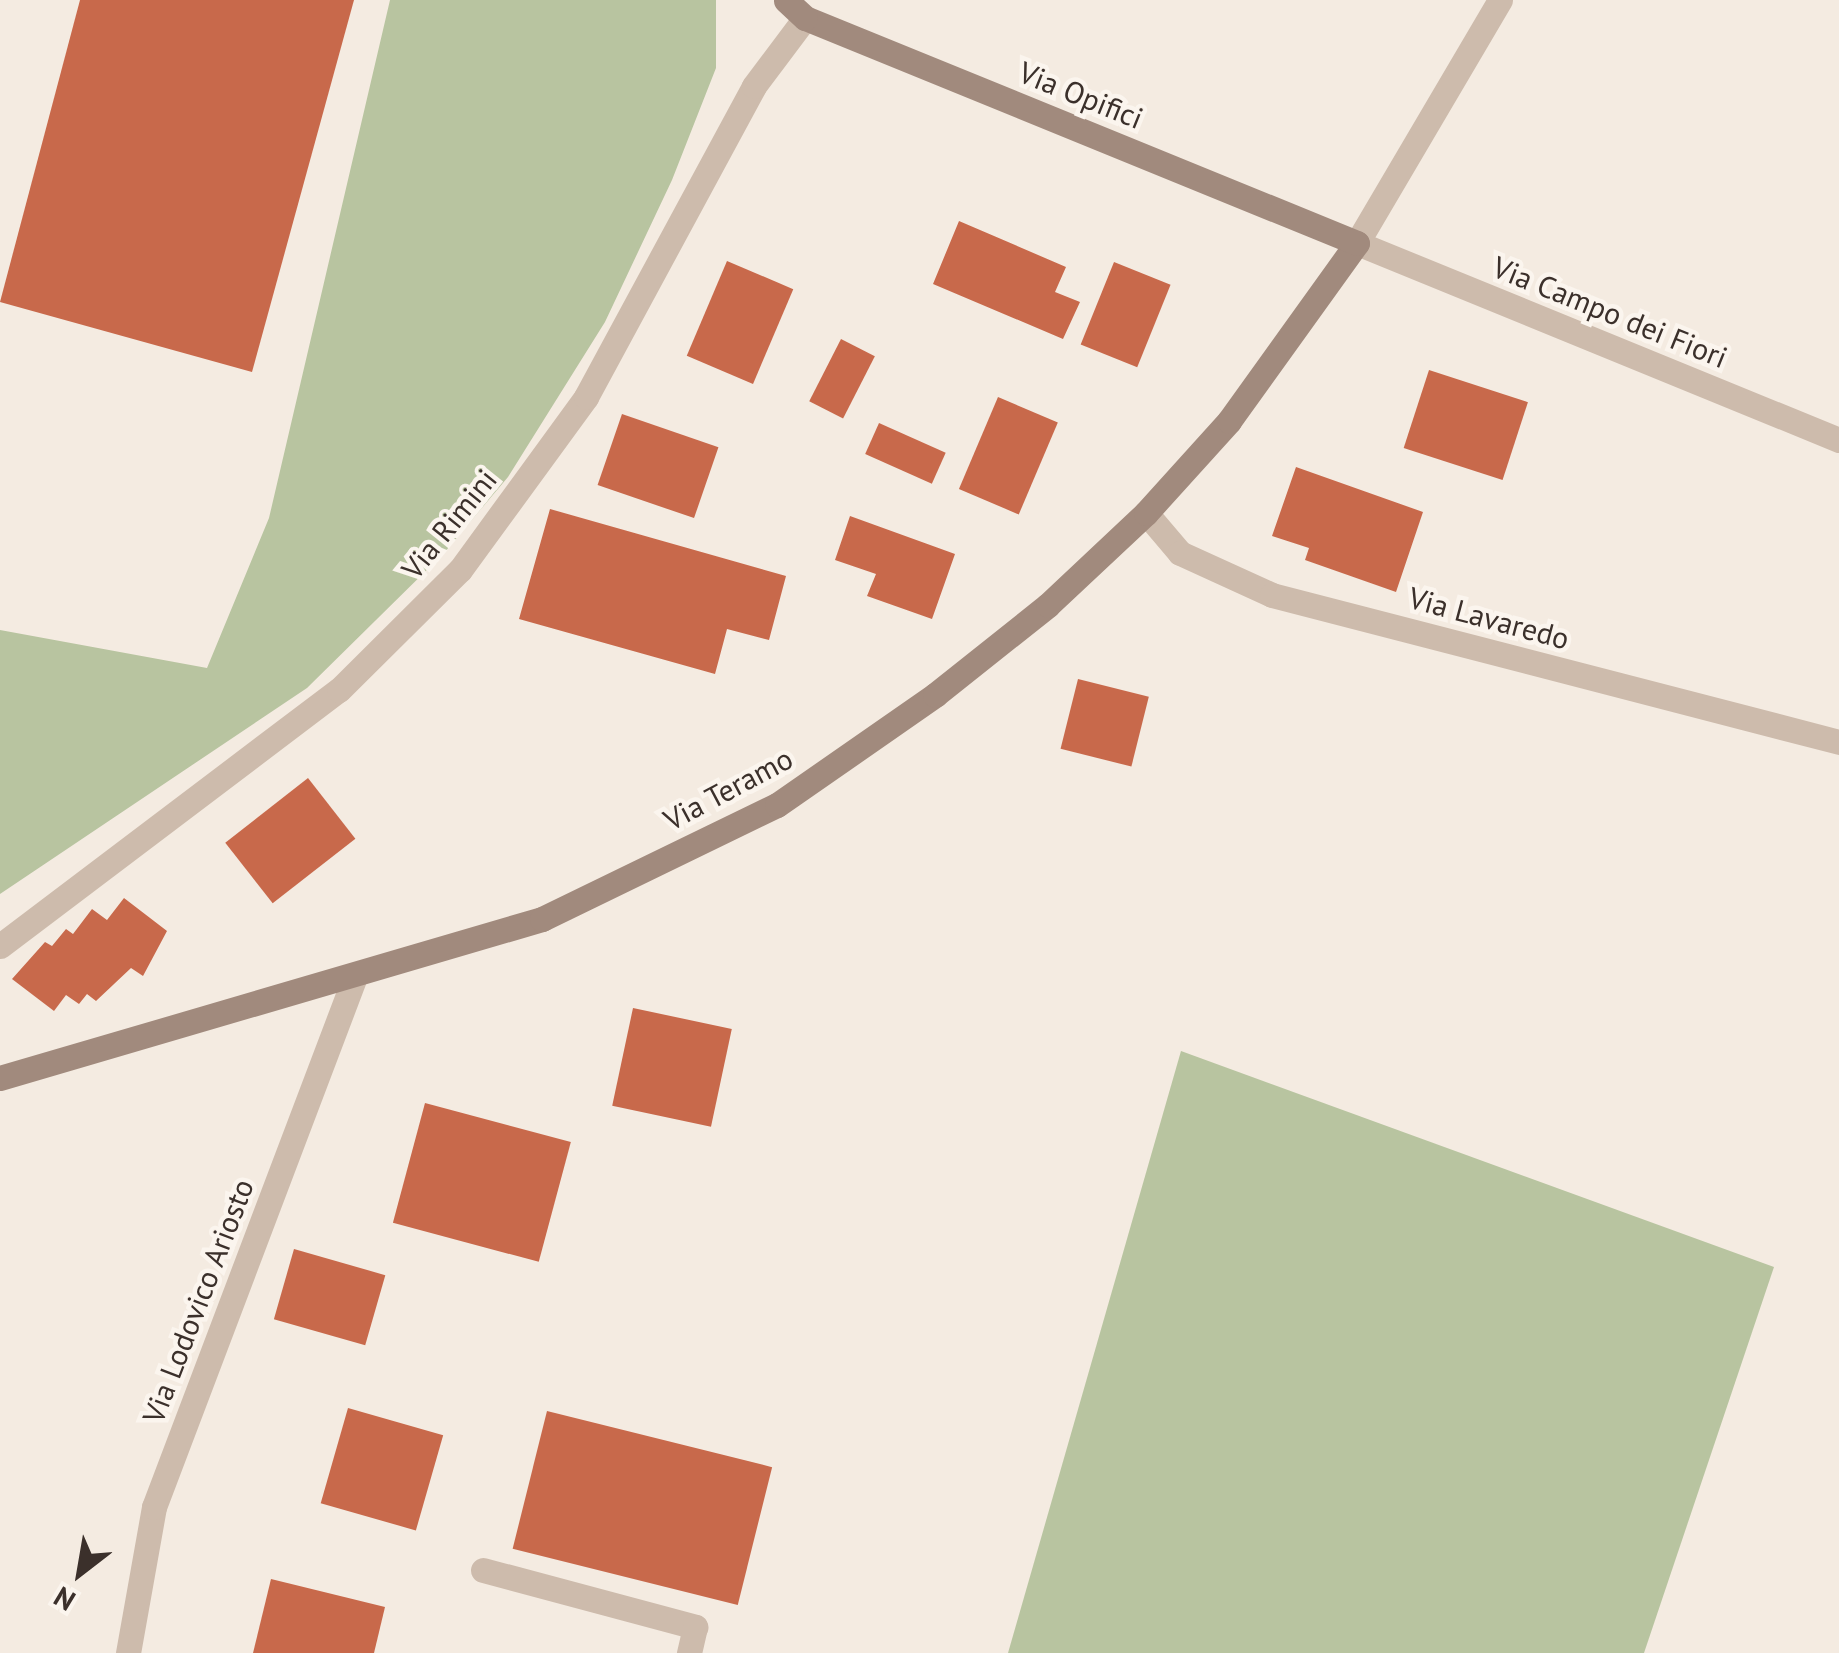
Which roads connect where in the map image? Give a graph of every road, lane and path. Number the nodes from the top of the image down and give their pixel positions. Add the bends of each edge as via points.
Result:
1 (1500, 0) edge
2 (796, 9) edge
3 (1357, 243) junction
4 (1839, 440) edge
5 (1146, 513) junction
6 (1839, 742) edge
7 (0, 946) edge
8 (354, 979) junction
9 (0, 1078) edge
10 (483, 1570) dead end
11 (128, 1653) edge
12 (689, 1653) edge

1 - 3 street
2 - 3 street, Via Opifici
2 - 7 street, Via Rimini via 586,397 460,570 338,690
3 - 4 street, Via Campo dei Fiori
3 - 5 street, Via Teramo via 1229,420
5 - 6 street, Via Lavaredo via 1180,553 1272,594
5 - 8 street, Via Teramo via 1048,605 935,695 777,806 542,919
8 - 9 street, Via Teramo
8 - 11 street, Via Lodovico Ariosto via 154,1507
10 - 12 street via 695,1627

